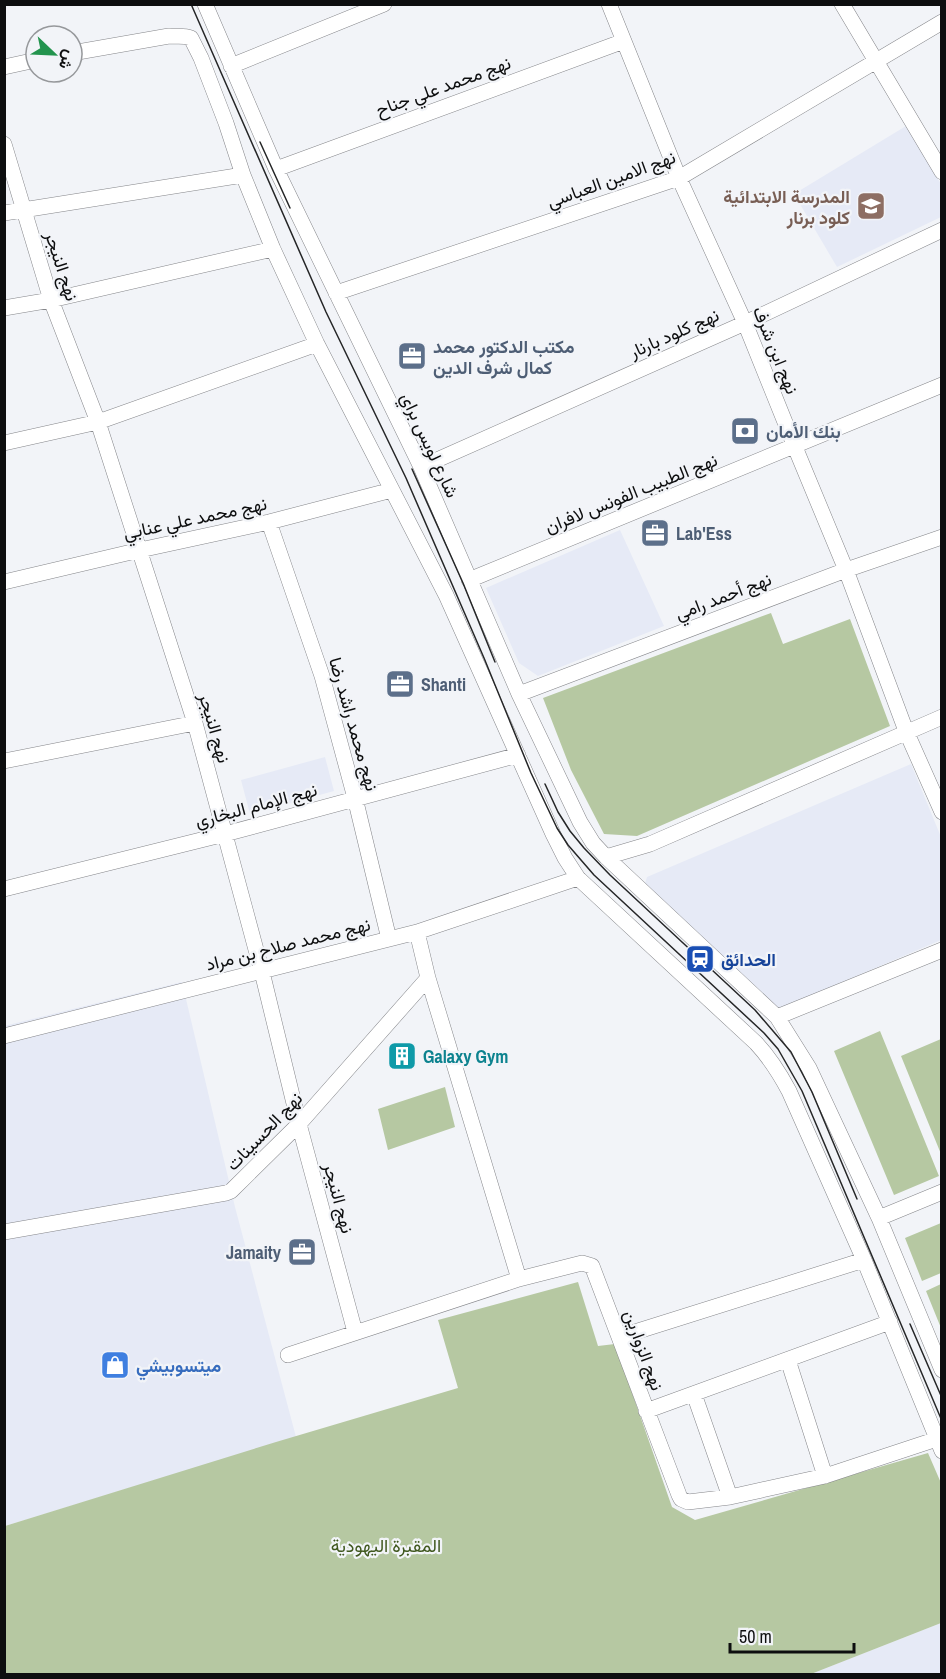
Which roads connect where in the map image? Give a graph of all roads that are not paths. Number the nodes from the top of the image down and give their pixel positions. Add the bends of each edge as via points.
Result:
1 (205, 4) edge
2 (384, 4) edge
3 (609, 4) edge
4 (842, 4) edge
5 (364, 8) edge
6 (942, 22) edge
7 (624, 40) junction
8 (84, 51) edge
9 (876, 61) junction
10 (24, 63) edge
11 (231, 66) junction
12 (4, 67) edge
13 (4, 144) edge
14 (276, 169) junction
15 (942, 172) edge
16 (243, 176) junction
17 (679, 178) junction
18 (23, 210) junction
19 (4, 213) edge
20 (942, 230) edge
21 (273, 249) junction
22 (336, 293) junction
23 (51, 300) junction
24 (4, 308) edge
25 (746, 323) junction
26 (317, 344) junction
27 (942, 385) edge
28 (98, 422) junction
29 (4, 443) edge
30 (795, 447) junction
31 (421, 467) junction
32 (392, 490) junction
33 (269, 522) junction
34 (942, 537) edge
35 (140, 550) junction
36 (846, 570) junction
37 (469, 580) junction
38 (4, 582) edge
39 (519, 694) junction
40 (942, 717) edge
41 (195, 723) junction
42 (906, 731) junction
43 (518, 755) junction
44 (4, 761) edge
45 (355, 798) junction
46 (942, 812) edge
47 (225, 834) junction
48 (606, 857) junction
49 (578, 878) junction
50 (4, 889) edge
51 (417, 932) junction
52 (389, 939) junction
53 (942, 950) edge
54 (262, 972) junction
55 (428, 978) junction
56 (779, 1016) junction
57 (4, 1036) edge
58 (299, 1124) junction
59 (942, 1192) edge
60 (879, 1218) junction
61 (4, 1232) edge
62 (864, 1260) junction
63 (519, 1279) junction
64 (890, 1322) junction
65 (355, 1332) junction
66 (619, 1337) junction
67 (288, 1355) dead end
68 (788, 1360) junction
69 (942, 1370) edge
70 (694, 1394) junction
71 (646, 1411) junction
72 (939, 1445) edge
73 (825, 1476) junction
74 (730, 1497) junction

1 - 11 street, شارع لويس براي
2 - 5 street
3 - 7 street, نهج ابن شرف
4 - 9 street
5 - 11 street
6 - 9 street, نهج الامين العباسي
7 - 14 street, نهج محمد علي جناح
7 - 17 street, نهج ابن شرف
8 - 16 street via 169,36 191,38
9 - 15 street
9 - 17 street, نهج الامين العباسي
10 - 12 street
11 - 14 street, شارع لويس براي
13 - 18 street, نهج النيجر
14 - 22 street, شارع لويس براي
16 - 18 street
16 - 21 street
17 - 22 street, نهج الامين العباسي
17 - 25 street, نهج ابن شرف
18 - 19 street
18 - 23 street, نهج النيجر
20 - 25 street, نهج كلود بارنار
21 - 23 street
21 - 26 street
22 - 31 street, شارع لويس براي
23 - 24 street
23 - 28 street, نهج النيجر
25 - 30 street, نهج ابن شرف
25 - 31 street, نهج كلود بارنار
26 - 28 street
26 - 32 street
27 - 30 street, نهج الطبيب الفونس لافران
28 - 29 street
28 - 35 street, نهج النيجر
30 - 36 street, نهج ابن شرف
30 - 37 street, نهج الطبيب الفونس لافران
31 - 37 street, شارع لويس براي
32 - 33 street, نهج محمد علي عنابي
32 - 43 street via 446,595
33 - 35 street, نهج محمد علي عنابي
33 - 45 street, نهج محمد راشد رضا via 322,676
34 - 36 street, نهج أحمد رامي
35 - 38 street, نهج محمد علي عنابي
35 - 41 street, نهج النيجر
36 - 39 street, نهج أحمد رامي
36 - 42 street, نهج ابن شرف
37 - 39 street, شارع لويس براي
39 - 48 street, شارع لويس براي via 580,822
40 - 42 street
41 - 44 street
41 - 47 street, نهج النيجر
42 - 46 street, نهج ابن شرف
42 - 48 street via 650,844
43 - 45 street, نهج الإمام البخاري
43 - 49 street via 553,834
45 - 47 street, نهج الإمام البخاري
45 - 52 street, نهج محمد راشد رضا
47 - 50 street, نهج الإمام البخاري
47 - 54 street, نهج النيجر
48 - 56 street, شارع لويس براي
49 - 51 street, نهج محمد صلاح بن مراد
49 - 62 street via 768,1055 789,1091
51 - 52 street, نهج محمد صلاح بن مراد
51 - 55 street
52 - 54 street, نهج محمد صلاح بن مراد
53 - 56 street
54 - 57 street, نهج محمد صلاح بن مراد
54 - 58 street, نهج النيجر
55 - 58 street, نهج الحسينات
55 - 63 street
56 - 60 street, شارع لويس براي via 809,1068
58 - 61 street, نهج الحسينات via 238,1186 226,1193
58 - 65 street, نهج النيجر
59 - 60 street
60 - 69 street, شارع لويس براي
62 - 64 street
62 - 66 street
63 - 65 street, نهج الزوارين
63 - 66 street, نهج الزوارين via 587,1263 592,1266
64 - 68 street
64 - 72 street
65 - 67 street, نهج الزوارين
66 - 71 street, نهج الزوارين
68 - 70 street
68 - 73 street
70 - 71 street
70 - 74 street
71 - 74 street, نهج الزوارين via 681,1499 688,1502
72 - 73 street, نهج الزوارين
73 - 74 street, نهج الزوارين

